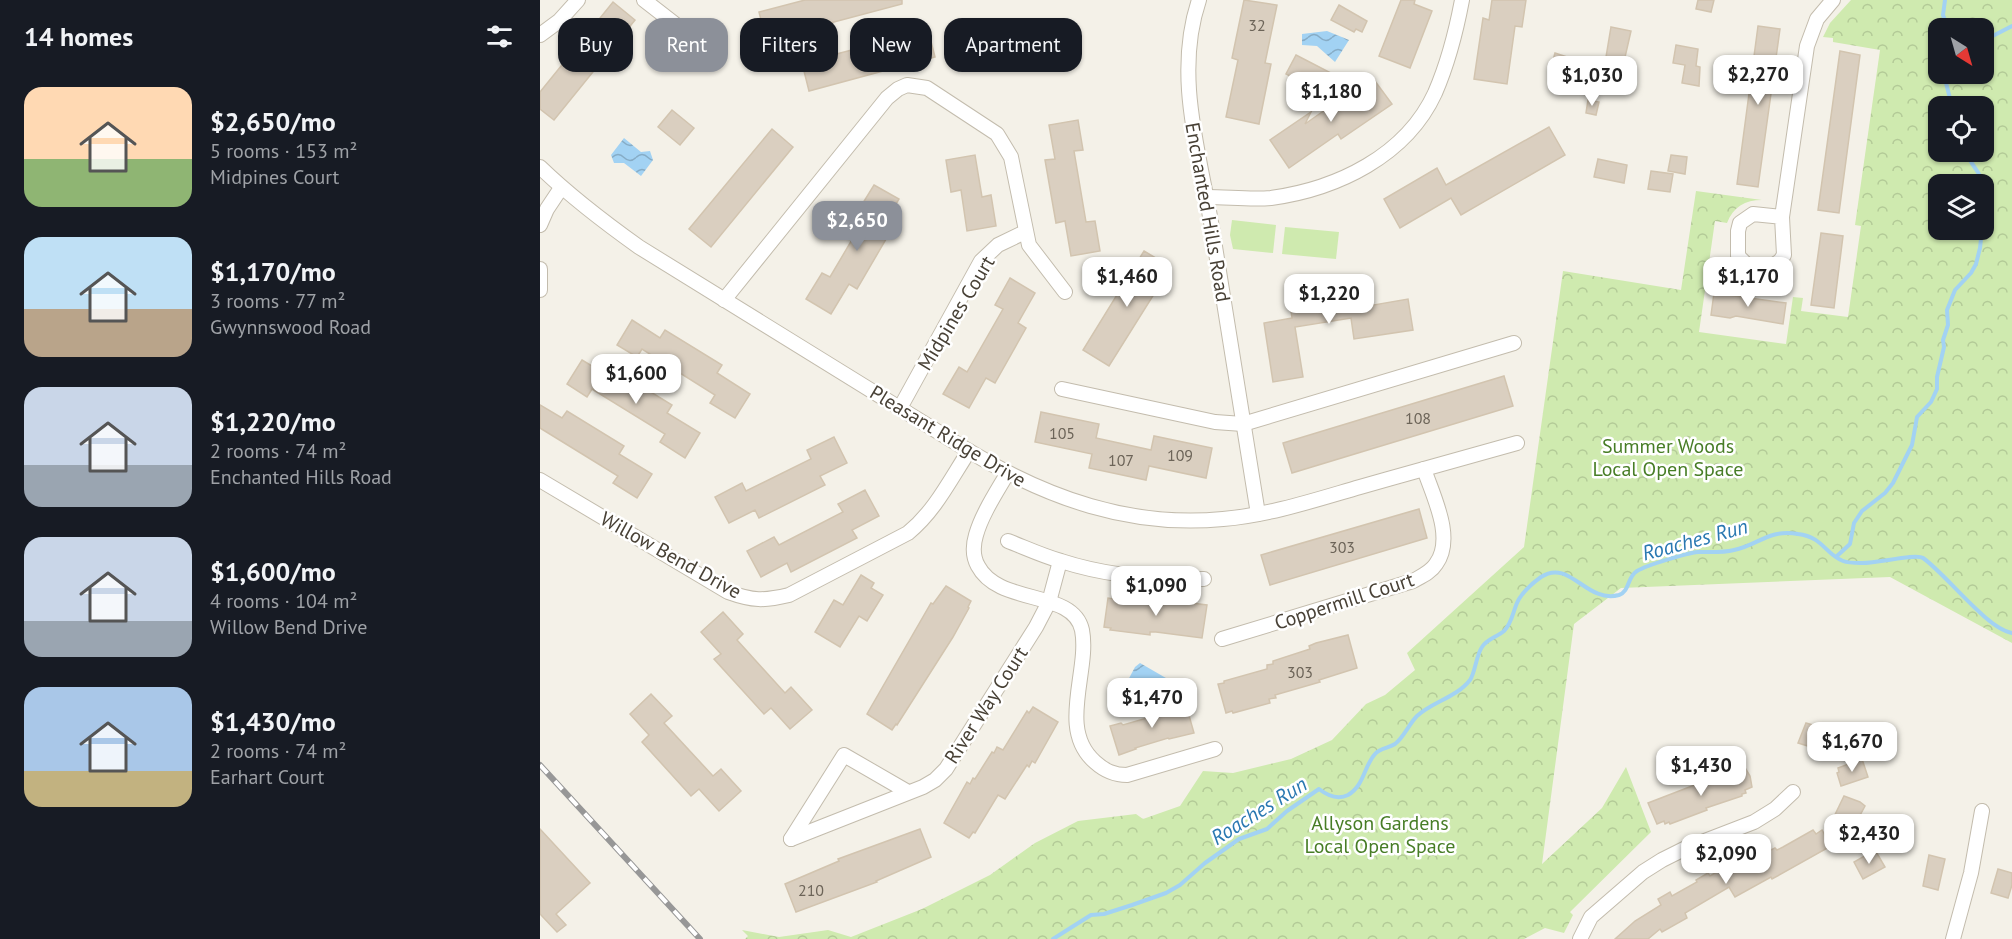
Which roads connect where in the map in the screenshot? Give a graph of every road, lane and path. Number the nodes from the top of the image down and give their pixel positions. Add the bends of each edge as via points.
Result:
1 (578, 0) edge
2 (644, 0) edge
3 (1199, 0) edge
4 (1462, 0) edge
5 (1833, 0) edge
6 (667, 18) edge
7 (540, 35) edge
8 (540, 167) edge
9 (561, 188) junction
10 (1207, 197) junction
11 (1782, 217) junction
12 (540, 225) edge
13 (1025, 232) junction
14 (540, 268) edge
15 (540, 290) edge
16 (1065, 292) dead end
17 (724, 300) junction
18 (1514, 343) dead end
19 (1062, 389) dead end
20 (900, 408) junction
21 (1243, 424) junction
22 (1517, 443) dead end
23 (969, 451) junction
24 (1424, 469) junction
25 (1007, 474) junction
26 (540, 480) edge
27 (1258, 514) junction
28 (1008, 541) dead end
29 (1060, 561) junction
30 (1204, 579) dead end
31 (1049, 602) junction
32 (1222, 639) dead end
33 (1215, 749) dead end
34 (908, 792) junction
35 (1793, 792) dead end
36 (1982, 811) dead end
37 (1580, 939) edge
38 (1953, 939) edge

1 - 7 street
2 - 6 street
3 - 10 street, Enchanted Hills Road via 1190,35 1188,75 1190,112
4 - 10 street via 1447,63 1434,95 1417,122 1380,158 1333,183 1304,192 1269,198
5 - 11 street via 1817,19 1807,46
8 - 9 street, Pleasant Ridge Drive
9 - 12 street
9 - 17 street, Pleasant Ridge Drive via 639,247
10 - 21 street, Enchanted Hills Road
11 - 11 street via 1784,255 1780,261 1764,269 1744,264 1737,250 1740,223 1753,214
13 - 16 street via 1029,245
13 - 17 street via 1011,157 997,134 927,88 907,85 887,98
13 - 20 street, Midpines Court via 998,245 981,261
14 - 15 street
17 - 20 street, Pleasant Ridge Drive
18 - 21 street
19 - 21 street via 1215,422
20 - 23 street, Pleasant Ridge Drive
21 - 27 street, Enchanted Hills Road
22 - 24 street, Pleasant Ridge Drive
23 - 25 street, Pleasant Ridge Drive
23 - 26 street, Willow Bend Drive via 933,508 908,533 789,595 768,600 750,600 728,592
24 - 27 street, Pleasant Ridge Drive
24 - 32 street, Coppermill Court via 1445,539 1436,565 1427,573 1413,581
25 - 27 street, Pleasant Ridge Drive via 1054,495 1128,515 1221,519
25 - 31 street via 980,522 975,537 976,563 994,585
28 - 29 street
29 - 30 street via 1133,576
29 - 31 street, River Way Court
31 - 33 street via 1071,614 1082,630 1078,735 1103,769 1127,775
31 - 34 street, River Way Court via 951,762 935,780
34 - 34 street, River Way Court via 854,813 790,839 844,755
35 - 37 street via 1754,822 1684,849 1643,872 1596,912
36 - 38 street

